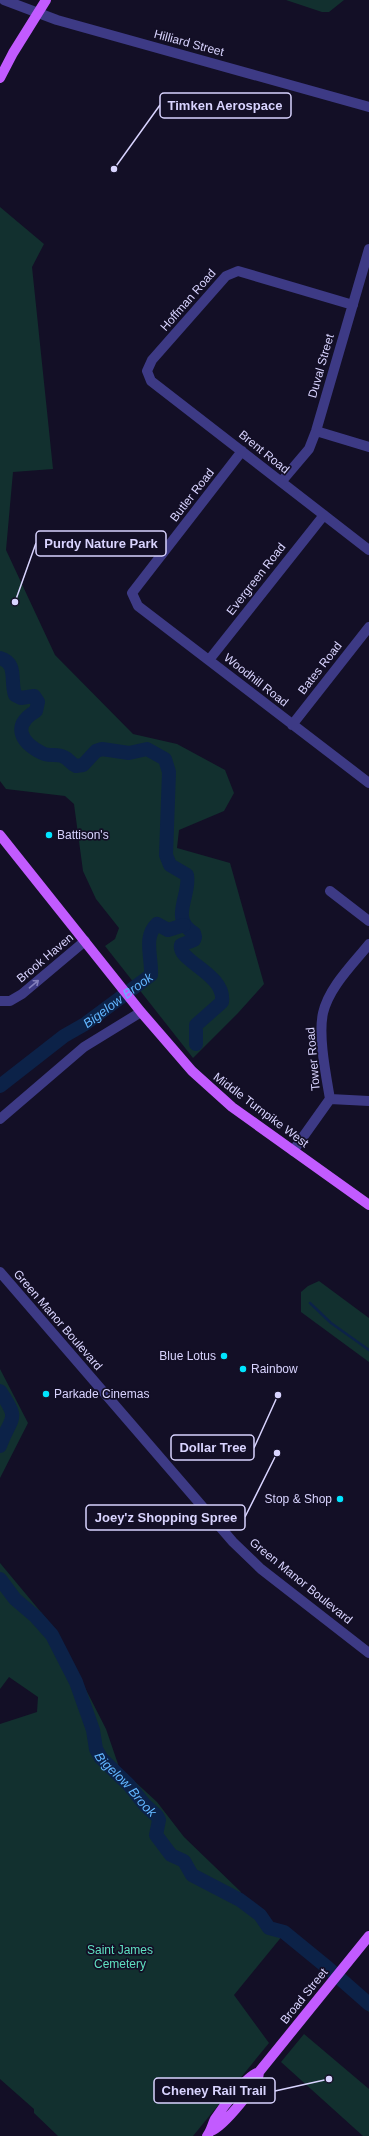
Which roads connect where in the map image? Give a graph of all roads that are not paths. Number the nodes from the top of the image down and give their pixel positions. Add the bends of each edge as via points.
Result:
1 (4, 0) edge
2 (46, 0) edge
3 (37, 13) junction
4 (0, 78) edge
5 (369, 107) edge
6 (369, 249) edge
7 (353, 305) junction
8 (147, 371) joint
9 (316, 431) junction
10 (369, 447) edge
11 (242, 451) junction
12 (281, 482) junction
13 (324, 515) junction
14 (369, 550) edge
15 (132, 593) joint
16 (369, 627) edge
17 (209, 660) junction
18 (292, 725) junction
19 (369, 783) edge
20 (1, 839) edge
21 (330, 891) dead end
22 (369, 921) edge
23 (85, 941) junction
24 (369, 944) edge
25 (0, 1001) edge
26 (141, 1012) junction
27 (330, 1099) junction
28 (369, 1101) edge
29 (0, 1120) edge
30 (293, 1151) junction
31 (369, 1205) edge
32 (0, 1272) edge
33 (369, 1652) edge
34 (369, 1936) edge
35 (209, 2133) edge

1 - 3 street, Hilliard Street
2 - 3 main road
3 - 4 main road
3 - 5 street, Hilliard Street
6 - 7 street, Duval Street
7 - 8 street, Hoffman Road via 238,271 226,276 152,360
7 - 9 street, Duval Street
8 - 11 street, Brent Road via 152,381
9 - 10 street
9 - 12 street, Duval Street via 309,449
11 - 12 street, Brent Road
11 - 15 street, Butler Road
12 - 13 street, Brent Road
13 - 14 street, Brent Road
13 - 17 street, Evergreen Road
15 - 17 street, Woodhill Road via 138,606
16 - 18 street, Bates Road
17 - 18 street, Woodhill Road
18 - 19 street, Woodhill Road
20 - 23 main road, Middle Turnpike West
21 - 22 street
25 -> 23 street, Brook Haven via 10,1001 22,994
23 - 26 main road, Middle Turnpike West
24 - 27 street, Tower Road via 330,996 323,1013 322,1034
26 - 29 street via 84,1047
26 - 30 main road, Middle Turnpike West via 176,1055 214,1092
27 - 28 street
27 - 30 street, Tower Road
30 - 31 main road, Middle Turnpike West
32 - 33 street, Green Manor Boulevard via 233,1542 261,1569
34 - 35 main road, Broad Street via 259,2072 249,2078 220,2113

